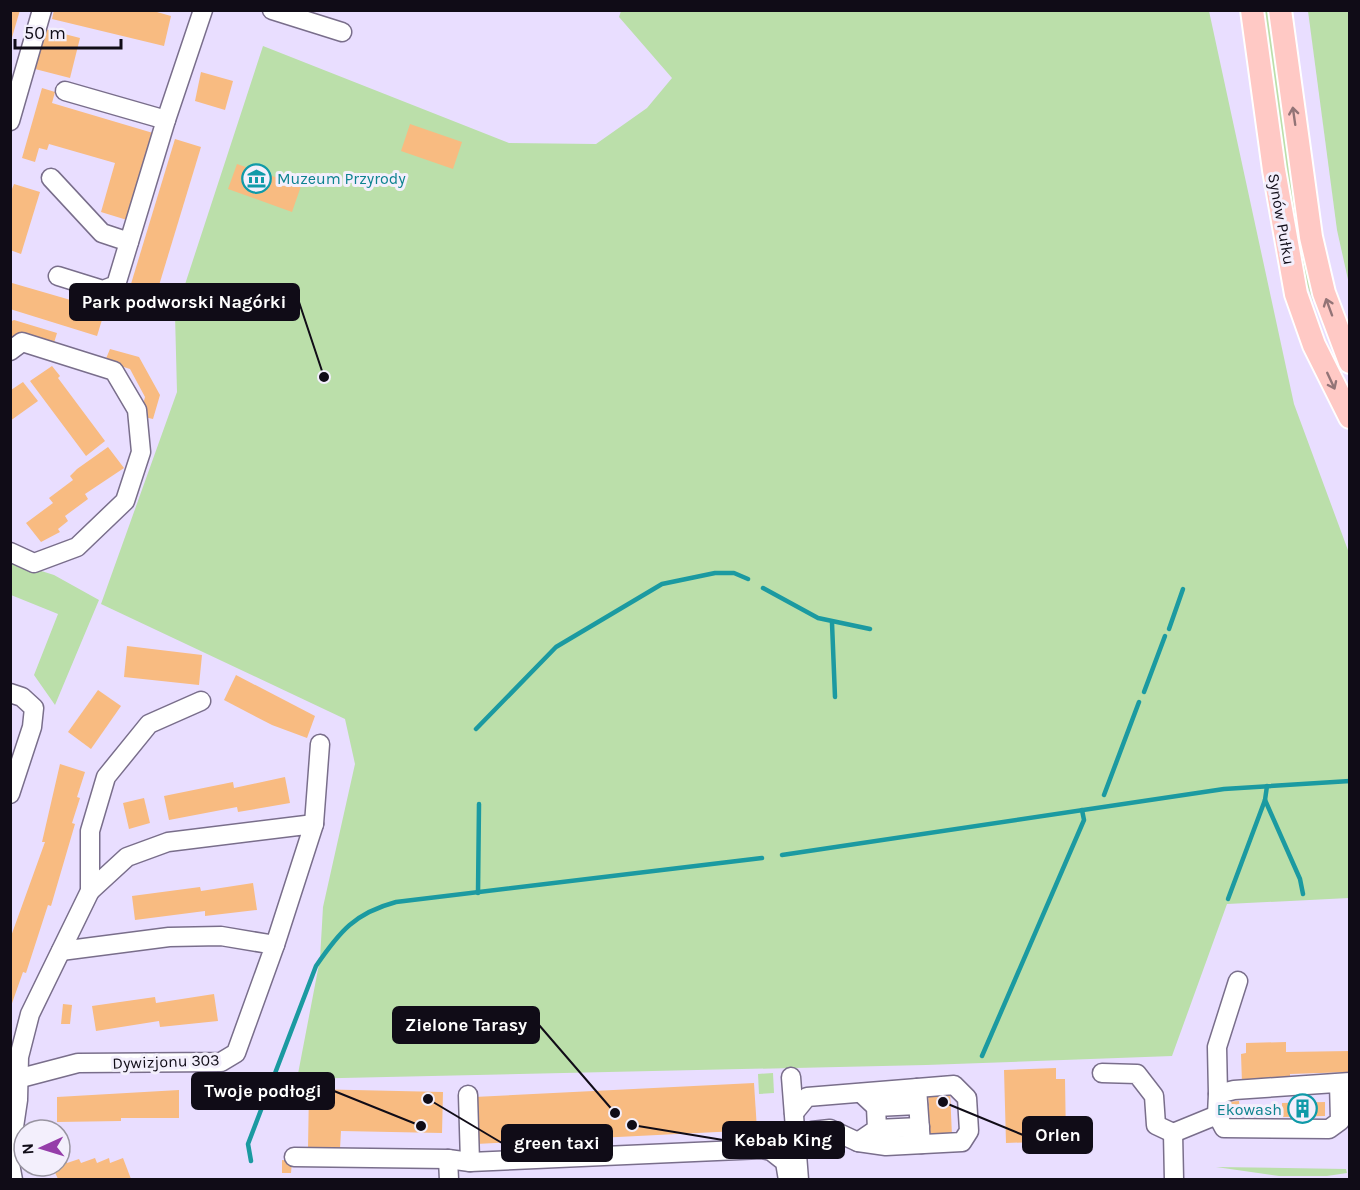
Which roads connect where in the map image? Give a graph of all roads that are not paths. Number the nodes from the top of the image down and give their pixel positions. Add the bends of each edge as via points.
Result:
1 (42, 10) edge
2 (203, 10) edge
3 (272, 10) edge
4 (1252, 10) edge
5 (1280, 10) edge
6 (342, 32) dead end
7 (65, 91) dead end
8 (166, 120) junction
9 (10, 121) edge
10 (51, 178) dead end
11 (129, 242) junction
12 (58, 276) dead end
13 (10, 351) edge
14 (1350, 362) edge
15 (1350, 417) edge
16 (10, 552) edge
17 (10, 693) edge
18 (201, 701) dead end
19 (320, 744) dead end
20 (10, 795) edge
21 (314, 824) junction
22 (90, 891) junction
23 (275, 945) junction
24 (61, 951) junction
25 (1238, 981) dead end
26 (1102, 1073) dead end
27 (14, 1077) edge
28 (791, 1077) dead end
29 (1344, 1083) edge
30 (861, 1093) junction
31 (1218, 1094) junction
32 (468, 1095) dead end
33 (918, 1097) junction
34 (876, 1107) junction
35 (794, 1113) junction
36 (1217, 1115) junction
37 (1345, 1121) edge
38 (877, 1129) junction
39 (1173, 1133) junction
40 (920, 1135) junction
41 (858, 1142) junction
42 (10, 1154) edge
43 (294, 1157) dead end
44 (448, 1159) junction
45 (470, 1162) junction
46 (790, 1163) edge
47 (449, 1179) edge
48 (799, 1179) edge
49 (1174, 1179) edge

1 - 9 street
2 - 8 street
3 - 6 street
4 -> 15 main road, Synów Pułku via 1275,181 1296,294 1314,345
14 -> 5 main road, Synów Pułku via 1324,293 1311,237
7 - 8 street
8 - 11 street
10 - 11 street via 102,233
11 - 12 street via 116,285 103,290
13 - 16 street via 22,342 114,371 137,410 141,452 125,501 77,547 34,563
17 - 20 street via 34,708 32,727
18 - 22 street via 149,724 106,777 90,831
19 - 21 street, Dywizjonu 303
21 - 22 street via 168,842 127,857
21 - 23 street, Dywizjonu 303
22 - 24 street
23 - 24 street via 221,936 169,937
23 - 27 street, Dywizjonu 303 via 236,1053 221,1062 78,1063
24 - 27 street via 30,1014
25 - 31 street via 1217,1047
26 - 39 street via 1137,1074 1154,1096 1156,1125
27 - 42 street via 18,1100
28 - 35 street
29 - 31 street
29 - 37 street
30 - 33 street
30 - 34 street
30 - 35 street via 807,1097
31 - 36 street
32 - 45 street
33 - 34 street
33 - 40 street
33 - 40 street via 954,1085 967,1098 969,1131 962,1142
34 - 38 street
35 - 46 street
36 - 37 street via 1224,1128 1329,1129
36 - 39 street
38 - 40 street
38 - 41 street
39 - 49 street
40 - 41 street via 886,1146
41 - 46 street via 830,1129 812,1131
43 - 44 street
44 - 45 street
44 - 47 street
45 - 46 street via 762,1149
46 - 48 street

